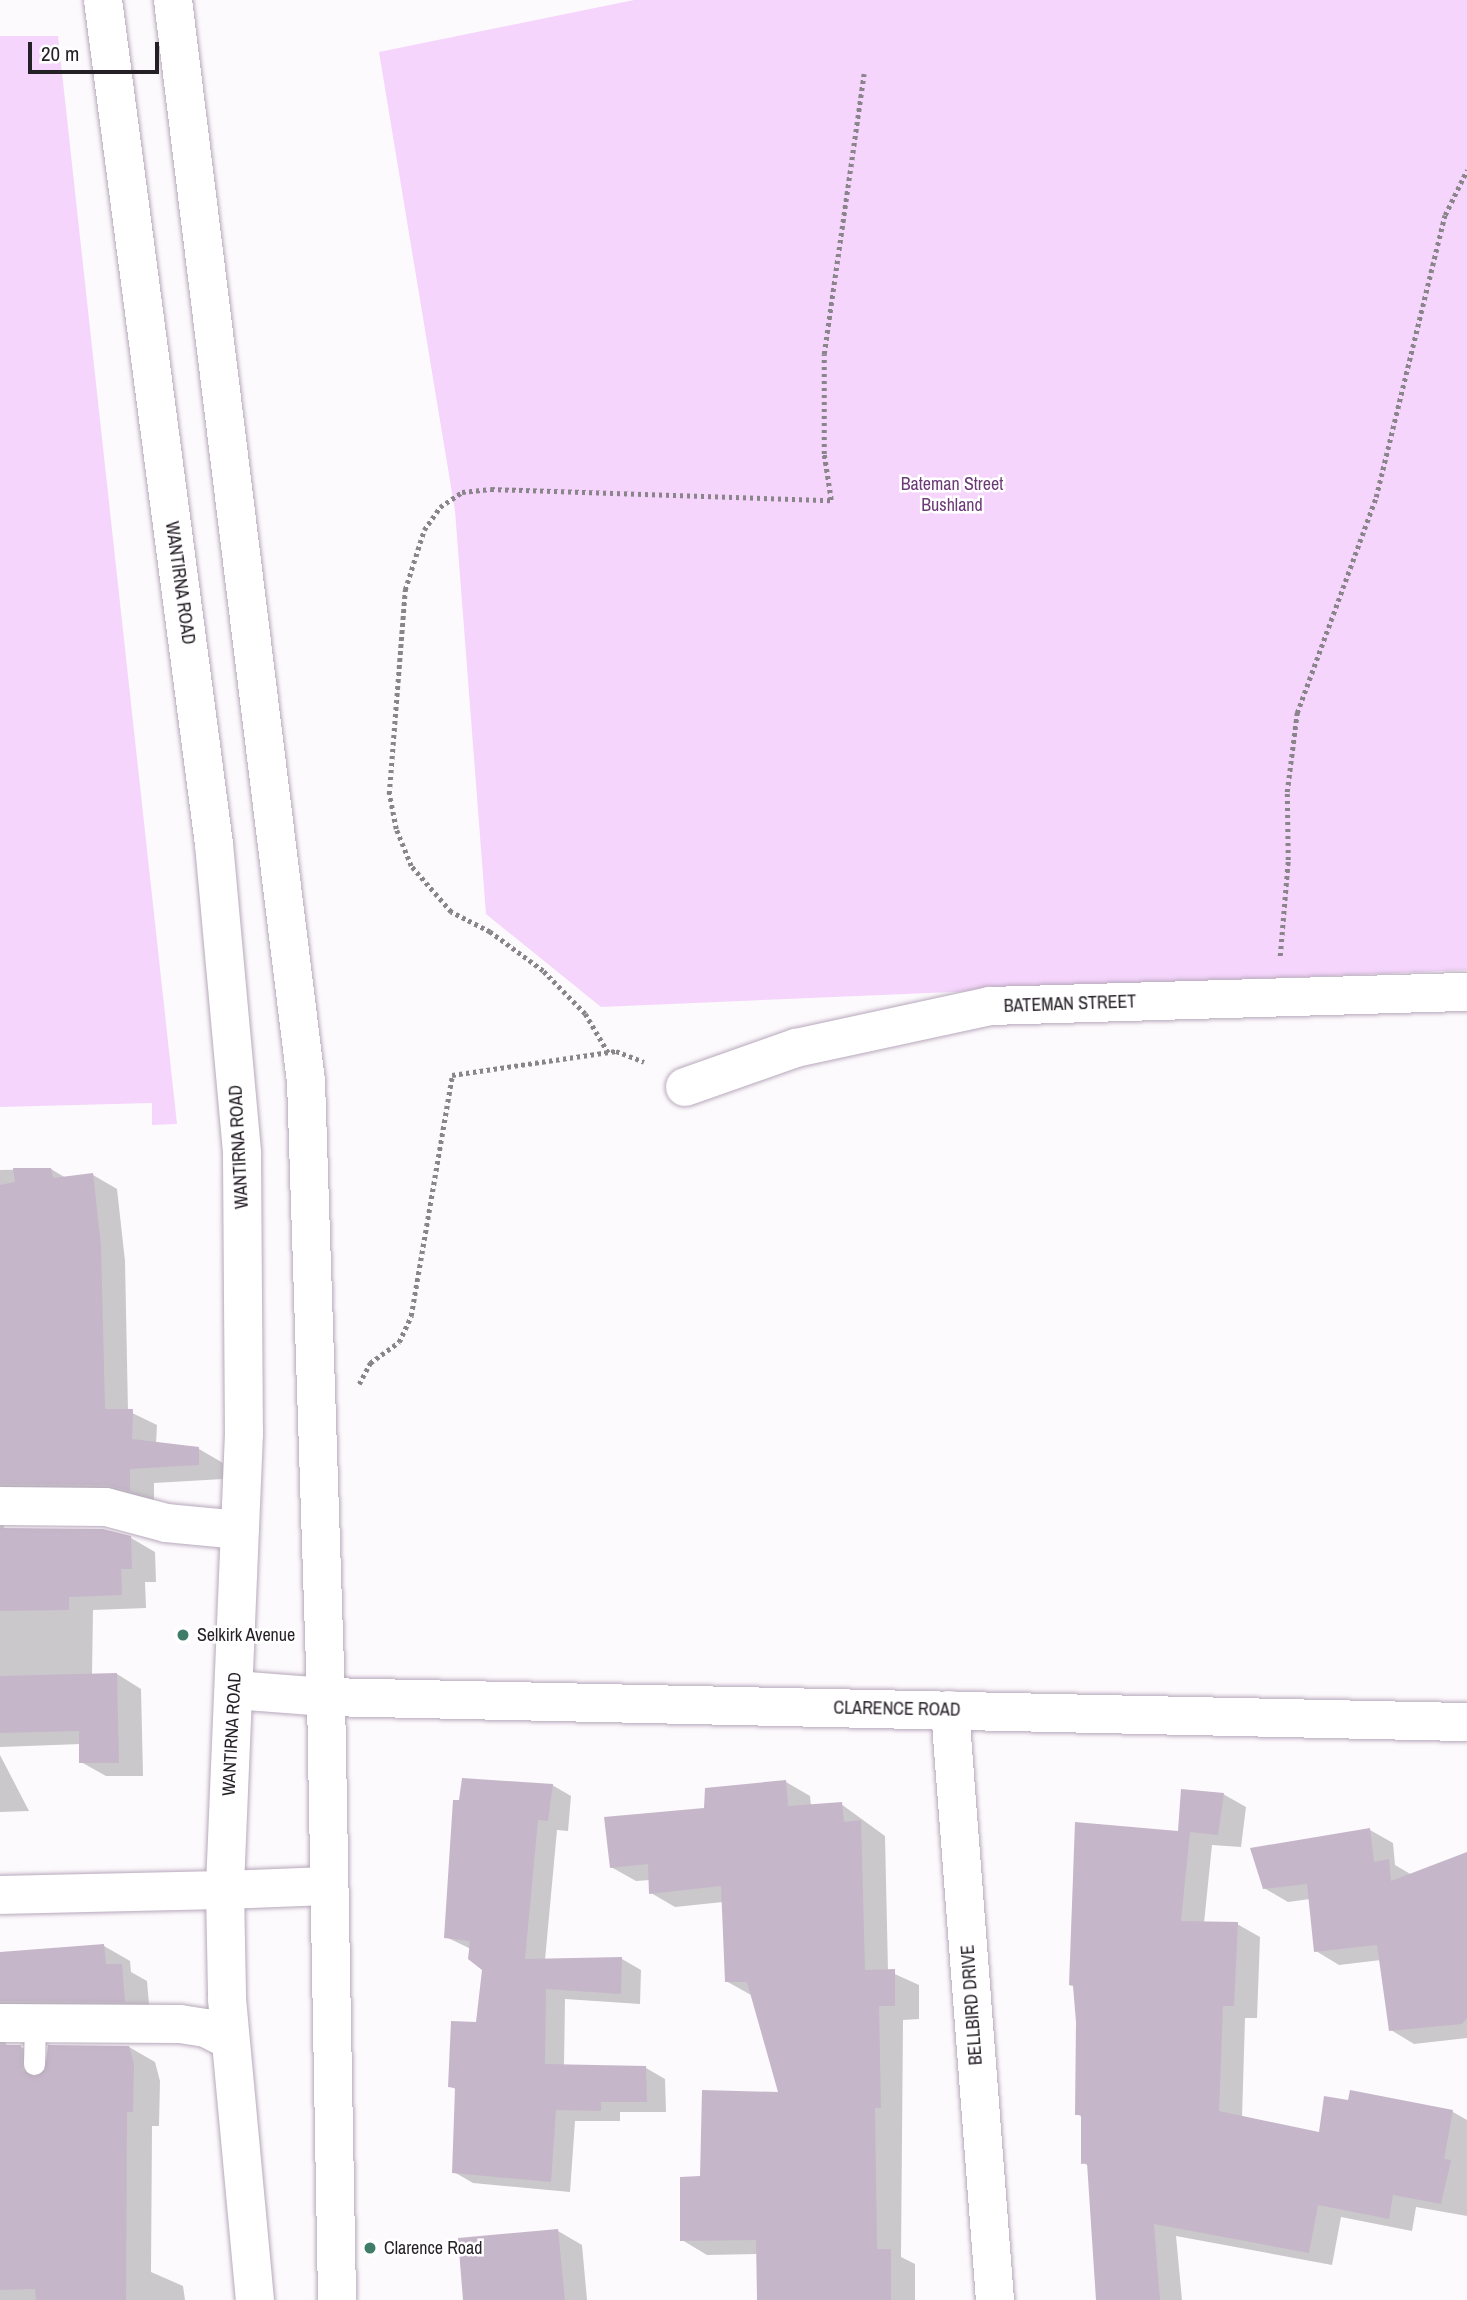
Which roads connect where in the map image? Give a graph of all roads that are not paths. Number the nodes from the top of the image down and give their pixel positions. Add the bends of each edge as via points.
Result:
1 (103, 0) edge
2 (173, 0) edge
3 (1467, 992) edge
4 (685, 1087) dead end
5 (0, 1506) edge
6 (240, 1530) junction
7 (234, 1690) junction
8 (326, 1697) junction
9 (950, 1710) junction
10 (1467, 1722) edge
11 (327, 1886) junction
12 (225, 1890) junction
13 (0, 1895) edge
14 (18, 2023) edge
15 (230, 2040) junction
16 (33, 2064) dead end
17 (254, 2300) edge
18 (337, 2300) edge
19 (995, 2300) edge

1 - 6 main road, WANTIRNA ROAD via 214,844 234,1046 244,1293
2 - 8 main road via 306,1082
3 - 4 main road, BATEMAN STREET via 990,1006 796,1048
5 - 6 main road via 106,1507 166,1522
6 - 7 main road, WANTIRNA ROAD
7 - 8 main road, CLARENCE ROAD
7 - 12 main road, WANTIRNA ROAD
8 - 9 main road, CLARENCE ROAD
8 - 11 main road
9 - 10 main road, CLARENCE ROAD
9 - 19 main road, BELLBIRD DRIVE
11 - 12 main road
11 - 18 main road
12 - 13 main road
12 - 15 main road, WANTIRNA ROAD
14 - 15 main road via 180,2024 206,2028
14 - 16 lane
15 - 17 main road, WANTIRNA ROAD

